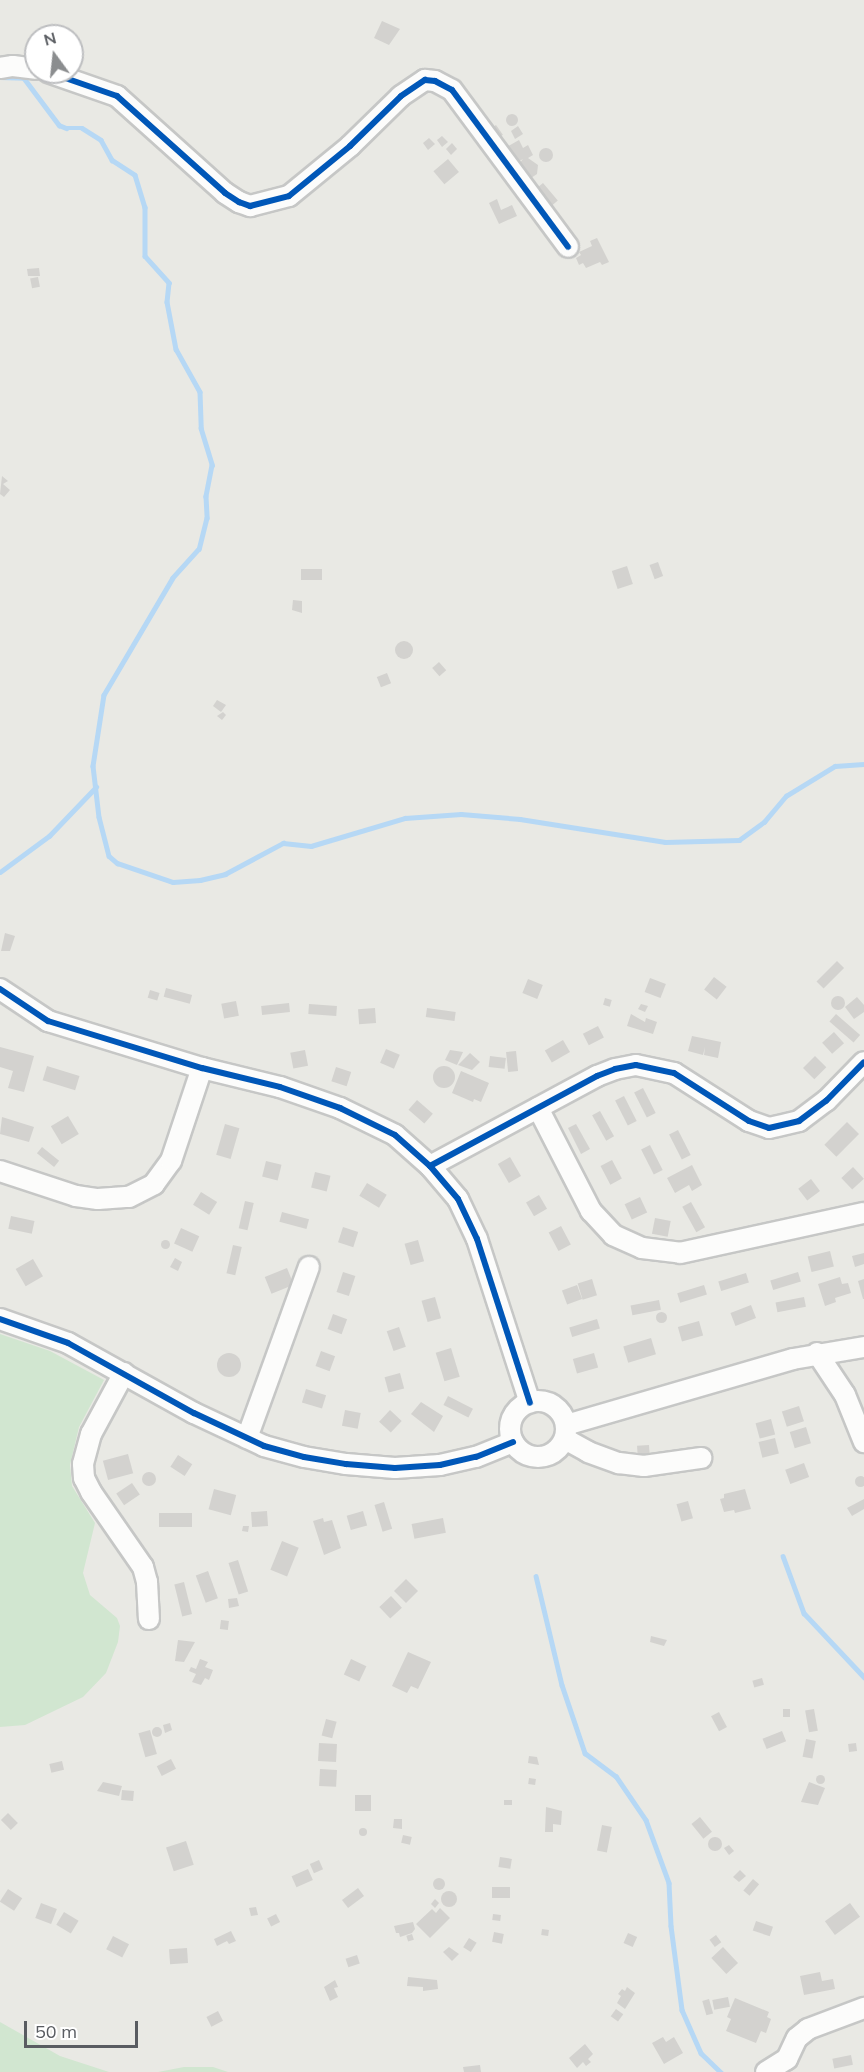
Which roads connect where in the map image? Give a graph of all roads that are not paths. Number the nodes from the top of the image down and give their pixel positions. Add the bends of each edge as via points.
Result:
1 (24, 67) edge
2 (0, 68) edge
3 (82, 84) edge
4 (568, 247) dead end
5 (0, 989) edge
6 (864, 1062) edge
7 (202, 1068) junction
8 (538, 1108) junction
9 (430, 1166) junction
10 (0, 1171) edge
11 (864, 1213) edge
12 (309, 1267) dead end
13 (0, 1318) edge
14 (864, 1347) edge
15 (817, 1353) junction
16 (124, 1373) junction
17 (530, 1403) junction
18 (565, 1432) junction
19 (247, 1438) junction
20 (513, 1442) junction
21 (864, 1442) edge
22 (701, 1458) dead end
23 (149, 1619) dead end
24 (864, 2008) edge
25 (766, 2072) edge

1 - 2 street
3 - 4 street via 117,96 225,193 250,206 289,196 350,146 400,96 425,80 435,81 452,90
5 - 7 street via 48,1021
6 - 8 street via 826,1101 799,1121 784,1126 769,1128 749,1121 674,1073 636,1065 597,1076
7 - 9 street via 280,1087 340,1108 395,1135
7 - 10 street via 171,1161 154,1184 129,1197 76,1197
8 - 9 street
8 - 11 street via 591,1211 613,1235 642,1248 680,1253
9 - 17 street via 458,1199 477,1239
12 - 19 street
13 - 16 street via 59,1340
14 - 15 street
15 - 18 street
15 - 21 street via 845,1395
16 - 19 street
16 - 23 street via 91,1434 83,1464 84,1478 143,1567
17 - 18 street via 554,1406 561,1412
17 - 20 street via 514,1415 510,1433
18 - 20 street via 555,1452 544,1457 526,1455
18 - 22 street via 588,1452 619,1463 644,1466
19 - 20 street via 304,1457 395,1468 440,1465 476,1457
24 - 25 street via 808,2029 797,2038 787,2059

